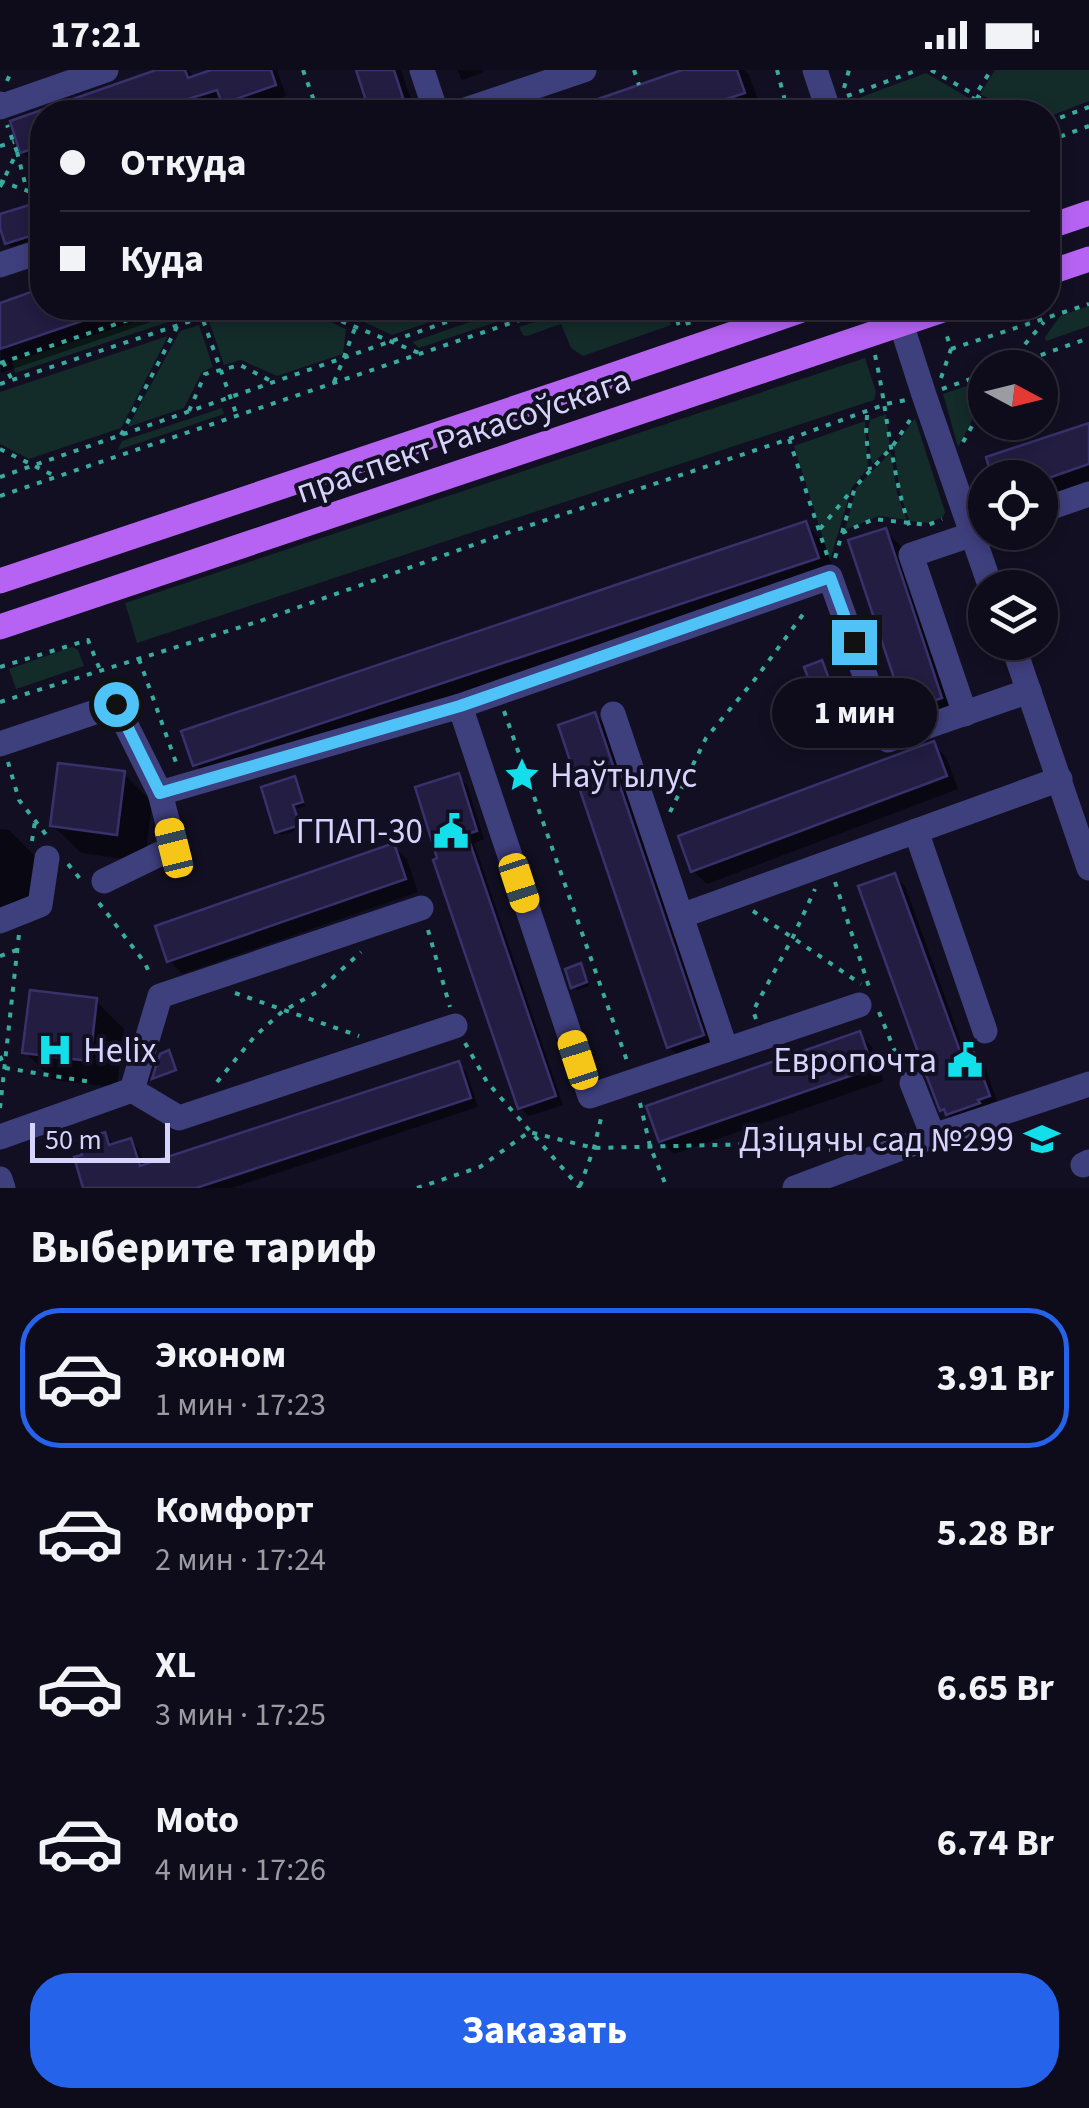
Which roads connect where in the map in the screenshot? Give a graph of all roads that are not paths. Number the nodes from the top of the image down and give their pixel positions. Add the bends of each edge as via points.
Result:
1 (106, 70) edge
2 (422, 70) edge
3 (584, 70) edge
4 (815, 70) edge
5 (432, 100) edge
6 (495, 100) edge
7 (825, 100) edge
8 (0, 106) edge
9 (1089, 213) edge
10 (1060, 223) edge
11 (30, 255) edge
12 (1089, 259) edge
13 (0, 265) edge
14 (1060, 270) edge
15 (773, 320) edge
16 (886, 320) edge
17 (899, 320) edge
18 (1089, 494) edge
19 (1058, 505) edge
20 (968, 516) edge
21 (968, 535) edge
22 (0, 581) edge
23 (0, 628) edge
24 (1018, 660) edge
25 (1029, 691) junction
26 (460, 706) junction
27 (613, 714) dead end
28 (965, 714) junction
29 (1, 744) edge
30 (1060, 779) junction
31 (172, 789) junction
32 (916, 831) junction
33 (50, 852) road end
34 (1089, 868) edge
35 (96, 890) road end
36 (421, 908) road end
37 (682, 916) junction
38 (11, 917) edge
39 (867, 1003) road end
40 (456, 1026) road end
41 (986, 1031) dead end
42 (726, 1050) junction
43 (912, 1083) road end
44 (1089, 1084) edge
45 (132, 1090) junction
46 (932, 1136) junction
47 (0, 1137) edge
48 (840, 1169) edge
49 (0, 1179) edge
50 (3, 1188) edge
51 (794, 1188) edge

1 - 8 lane
2 - 5 lane
3 - 6 lane
4 - 7 lane
9 - 10 main road
11 - 13 lane
12 - 14 main road
15 - 22 main road, праспект Ракасоўскага
16 - 23 main road, праспект Ракасоўскага
17 - 20 lane
18 - 19 lane
21 - 28 lane via 912,555
24 - 25 lane
25 - 28 lane
25 - 30 lane
26 - 28 lane via 830,577 888,740
26 - 31 lane
26 - 42 lane via 590,1096
27 - 37 lane
29 - 31 lane via 116,704
30 - 32 lane
30 - 34 lane
31 - 35 lane via 174,848
32 - 37 lane
32 - 41 lane
33 - 38 lane via 40,905
36 - 45 lane via 160,996
37 - 42 lane
39 - 42 lane
40 - 45 lane via 178,1118
43 - 46 lane
44 - 46 lane
45 - 47 lane
46 - 48 lane
48 - 51 lane
49 - 50 lane

